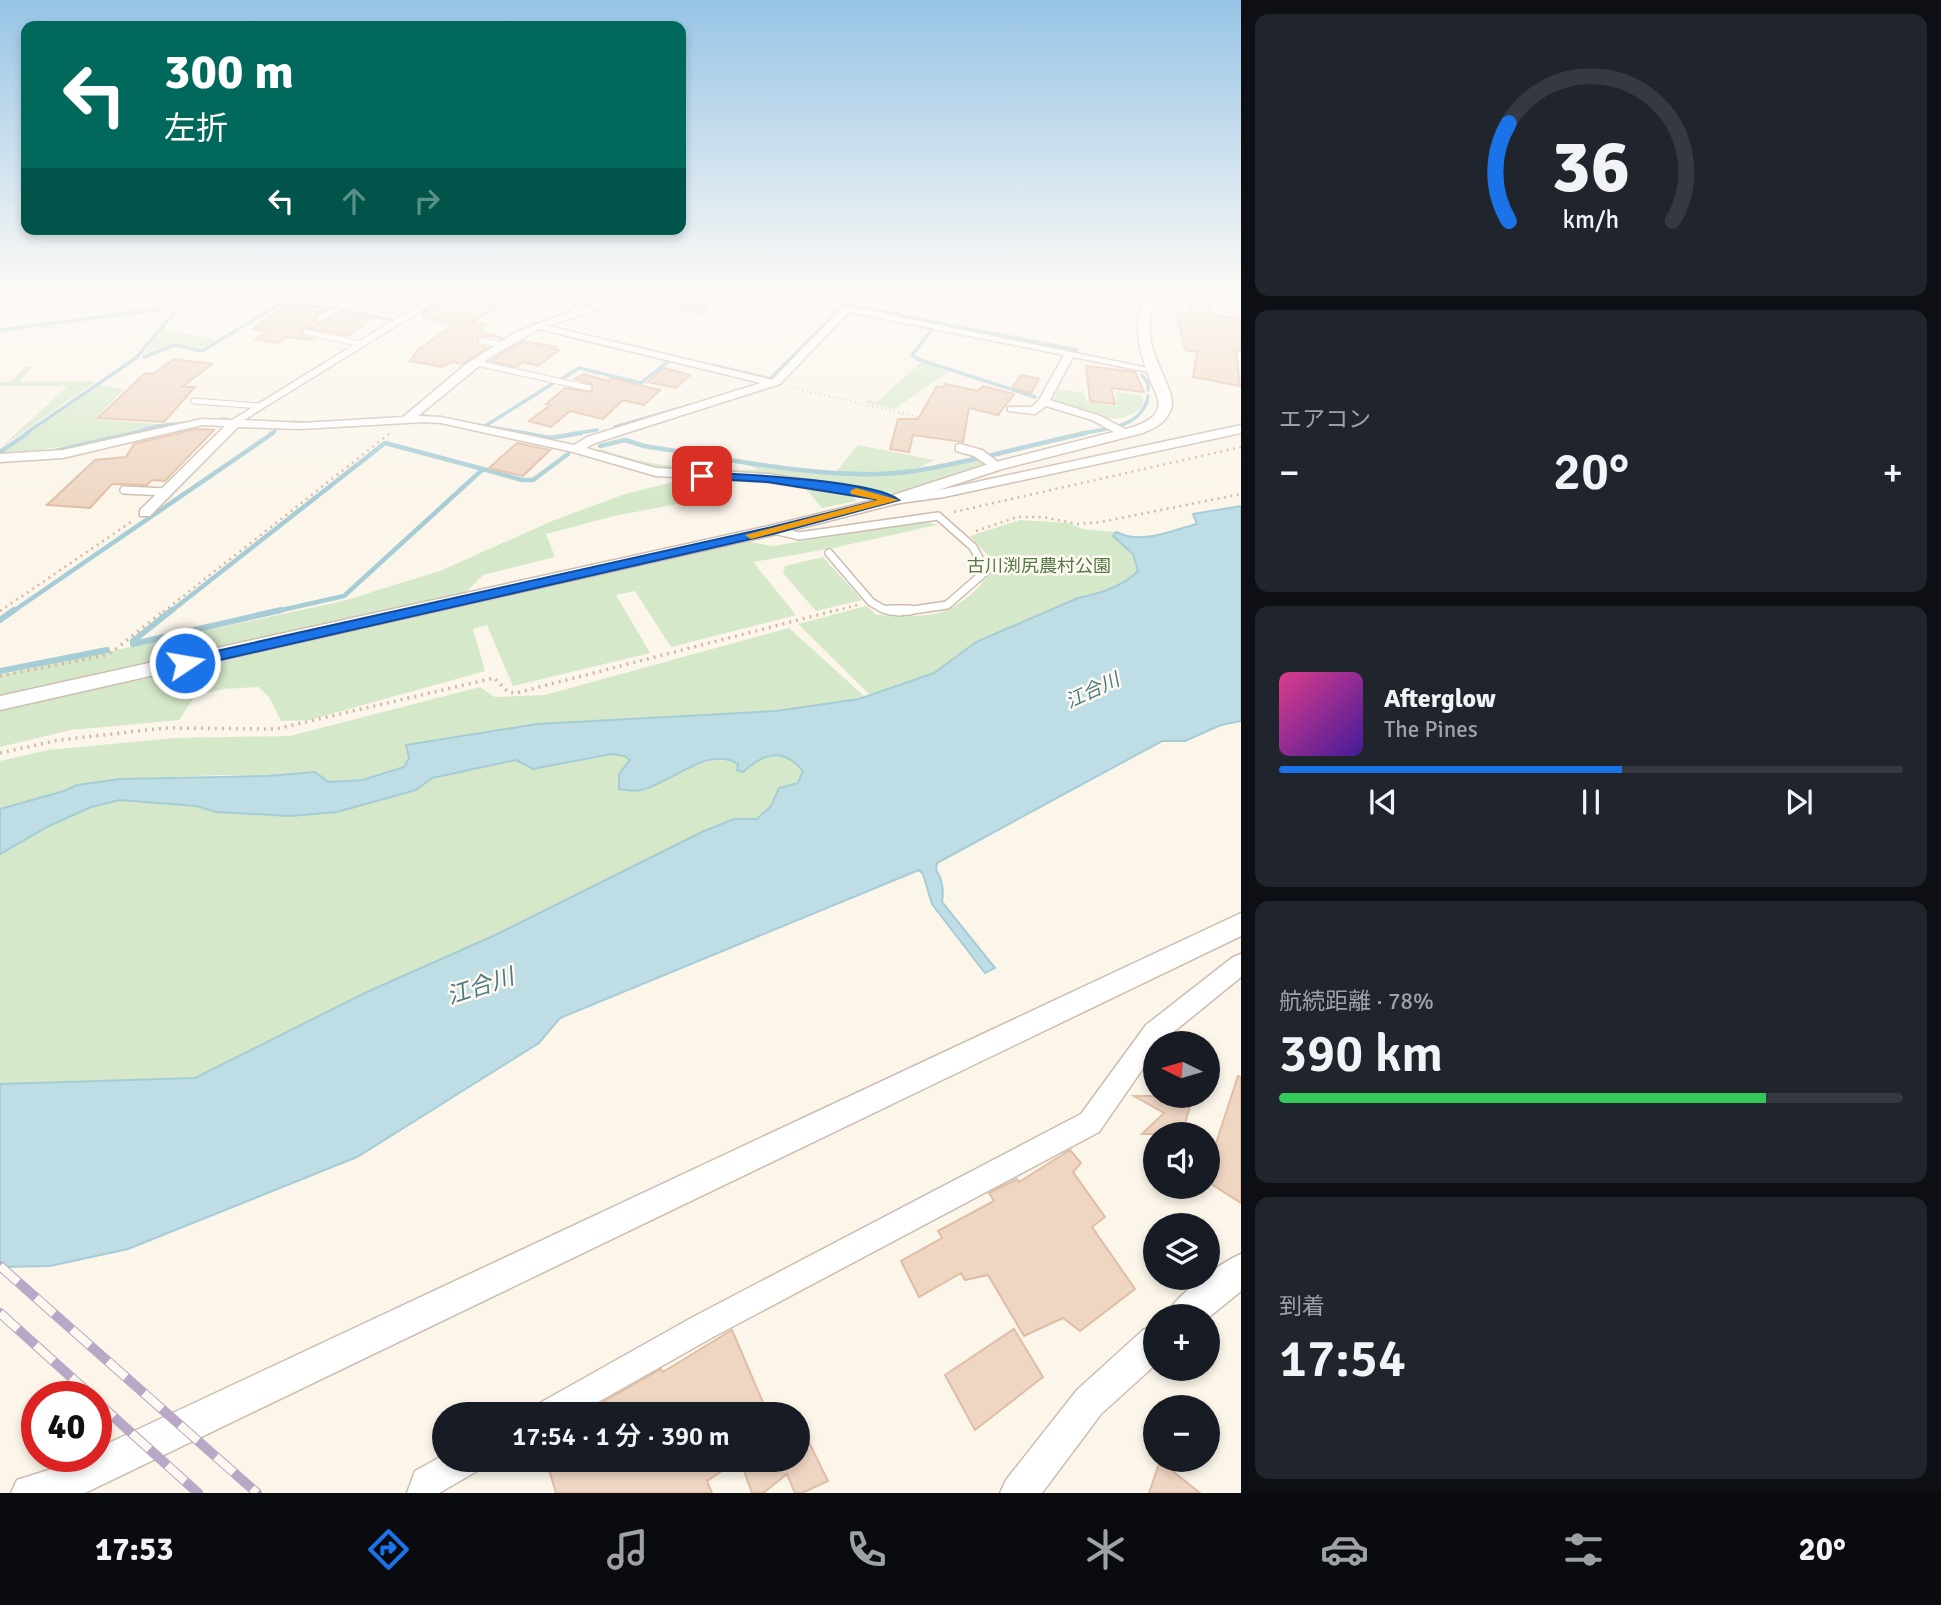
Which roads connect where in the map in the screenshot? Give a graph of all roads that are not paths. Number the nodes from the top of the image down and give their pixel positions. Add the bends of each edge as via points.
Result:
1 (328, 364) edge
2 (476, 364) edge
3 (480, 364) edge
4 (692, 364) edge
5 (788, 364) edge
6 (1064, 364) edge
7 (1123, 364) edge
8 (1150, 364) edge
9 (1153, 370) junction
10 (768, 382) junction
11 (589, 388) dead end
12 (194, 401) dead end
13 (1044, 402) junction
14 (258, 406) junction
15 (1012, 409) dead end
16 (407, 419) junction
17 (234, 423) junction
18 (1117, 429) junction
19 (1241, 429) edge
20 (960, 448) dead end
21 (576, 449) junction
22 (0, 458) edge
23 (988, 459) junction
24 (124, 490) dead end
25 (165, 492) junction
26 (893, 500) junction
27 (145, 513) road end
28 (773, 530) junction
29 (829, 553) dead end
30 (0, 703) edge
31 (1241, 924) edge
32 (1241, 964) edge
33 (1241, 1270) edge
34 (1198, 1304) edge
35 (1143, 1353) edge
36 (570, 1402) edge
37 (444, 1472) edge
38 (30, 1493) edge
39 (422, 1493) edge
40 (1020, 1493) edge

1 - 14 street
2 - 16 street
3 - 11 lane
4 - 10 street
5 - 10 street
6 - 13 street
7 - 9 street
8 - 9 street
9 - 18 street via 1165,408 1155,423
10 - 21 street via 591,440
12 - 14 lane
13 - 15 street via 1035,411
13 - 18 street
14 - 17 street
16 - 17 street via 301,426
16 - 21 street via 440,420
17 - 22 street via 188,425 44,457
17 - 25 street
18 - 23 street
19 - 26 street
20 - 23 street
21 - 26 street via 656,472 768,478
23 - 26 street
24 - 25 lane
25 - 27 street
26 - 28 street
28 - 29 lane via 799,536 939,516 964,535 986,571 947,605 899,612 871,602
28 - 30 street
31 - 38 street via 61,1485
32 - 36 street via 1154,1033 1090,1123
33 - 34 street
35 - 40 street via 1089,1402
37 - 39 street via 426,1482

